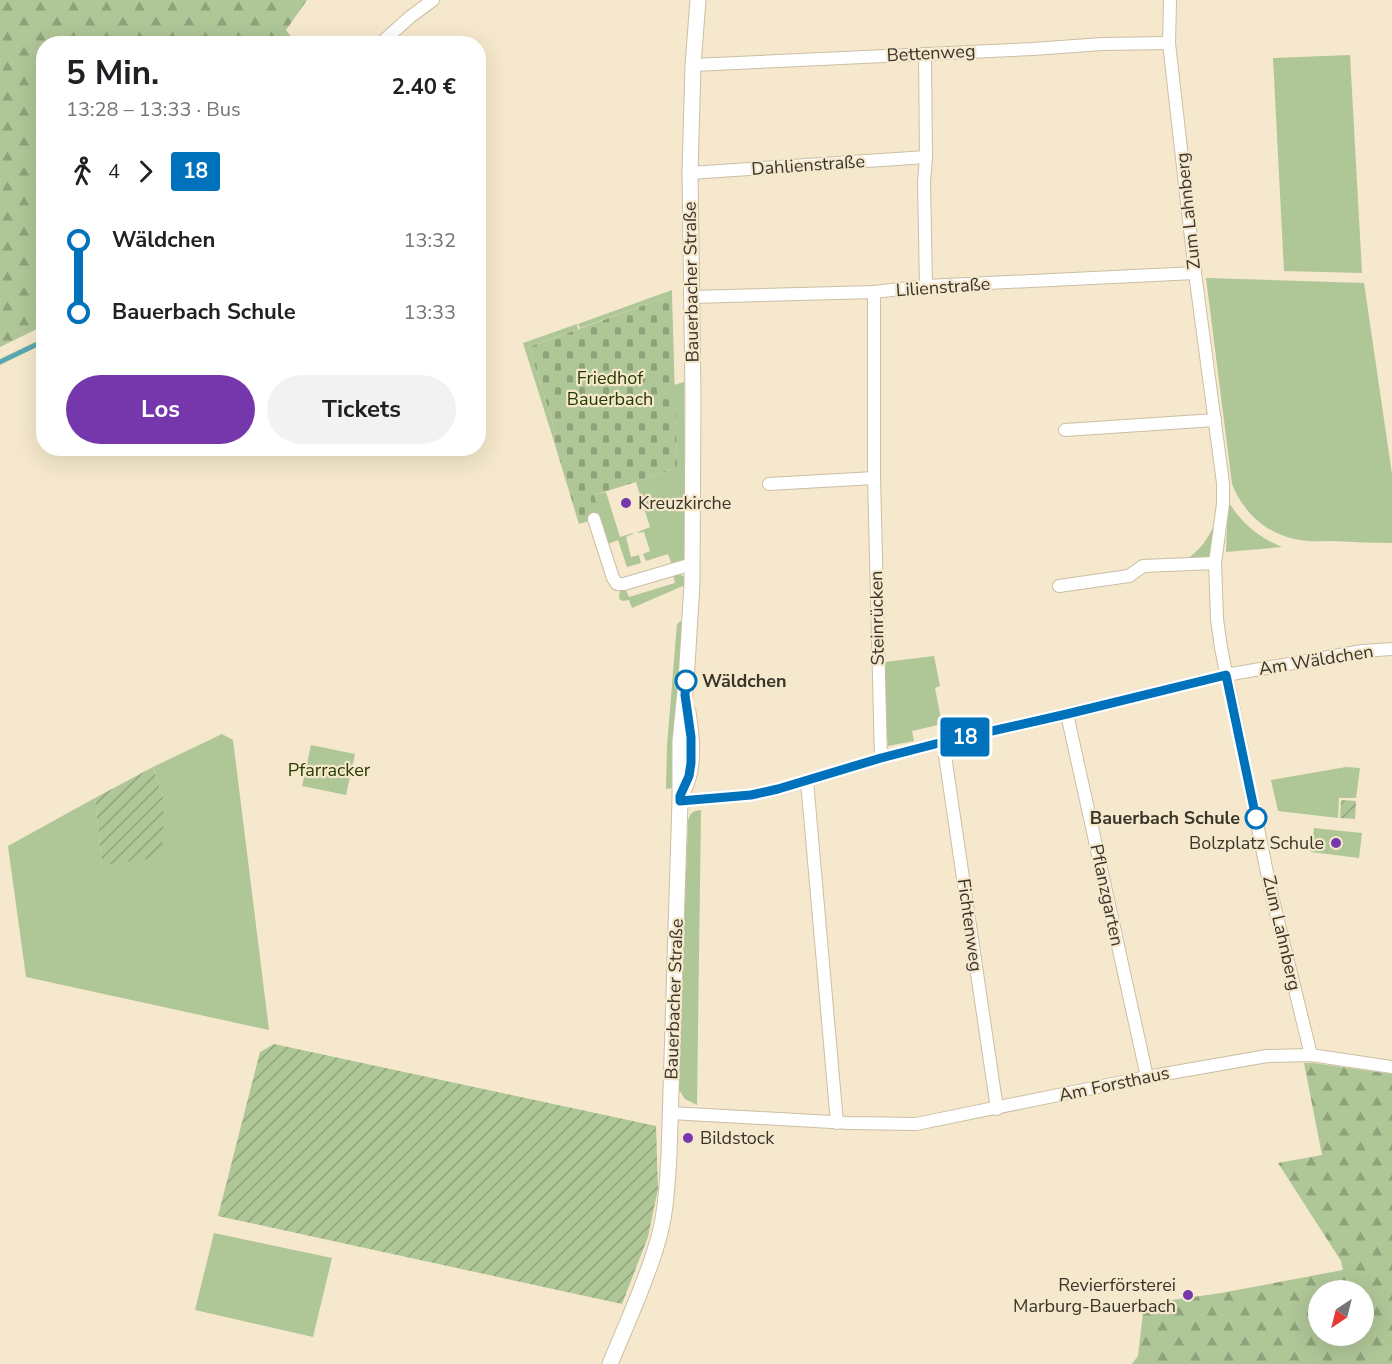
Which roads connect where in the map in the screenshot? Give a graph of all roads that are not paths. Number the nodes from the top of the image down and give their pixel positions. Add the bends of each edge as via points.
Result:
1 (433, 0) edge
2 (698, 0) edge
3 (1170, 0) edge
4 (389, 36) edge
5 (1169, 43) junction
6 (926, 54) junction
7 (693, 65) junction
8 (926, 157) junction
9 (690, 173) junction
10 (1195, 273) junction
11 (926, 286) junction
12 (874, 292) junction
13 (691, 297) junction
14 (1215, 420) junction
15 (1065, 430) dead end
16 (874, 478) junction
17 (768, 484) dead end
18 (594, 519) dead end
19 (1215, 563) junction
20 (692, 564) junction
21 (1059, 586) dead end
22 (1392, 649) edge
23 (1226, 675) junction
24 (1067, 714) junction
25 (943, 742) junction
26 (881, 758) junction
27 (807, 781) junction
28 (680, 800) junction
29 (1311, 1055) junction
30 (1392, 1067) edge
31 (1147, 1077) junction
32 (997, 1108) junction
33 (671, 1113) junction
34 (837, 1123) junction
35 (610, 1364) edge

1 - 4 street
2 - 7 street, Bauerbacher Straße
3 - 5 street, Zum Lahnberg
5 - 6 street, Bettenweg
5 - 10 street, Zum Lahnberg
6 - 7 street, Bettenweg
6 - 8 street
7 - 9 street, Bauerbacher Straße
8 - 9 street, Dahlienstraße
8 - 11 street
9 - 13 street, Bauerbacher Straße
10 - 11 street, Lilienstraße
10 - 14 street, Zum Lahnberg
11 - 12 street, Lilienstraße
12 - 13 street, Lilienstraße
12 - 16 street, Steinrücken
13 - 20 street, Bauerbacher Straße
14 - 15 street
14 - 19 street, Zum Lahnberg via 1223,494
16 - 17 street
16 - 26 street, Steinrücken
18 - 20 street via 613,578 619,585
19 - 21 street via 1143,566 1129,576
19 - 23 street, Zum Lahnberg via 1217,619
20 - 28 street, Bauerbacher Straße
22 - 23 street, Am Wäldchen
23 - 24 street, Am Wäldchen
23 - 29 street, Zum Lahnberg via 1271,892
24 - 25 street, Am Wäldchen
24 - 31 street, Pflanzgarten
25 - 26 street, Am Wäldchen
25 - 32 street, Fichtenweg
26 - 27 street, Am Wäldchen
27 - 28 street, Am Wäldchen via 751,795
27 - 34 street
28 - 33 street, Bauerbacher Straße
29 - 30 street, Am Forsthaus
29 - 31 street, Am Forsthaus via 1267,1056
31 - 32 street, Am Forsthaus
32 - 34 street, Am Forsthaus via 916,1124
33 - 34 street, Am Forsthaus
33 - 35 street, Bauerbacher Straße via 666,1199 657,1246

